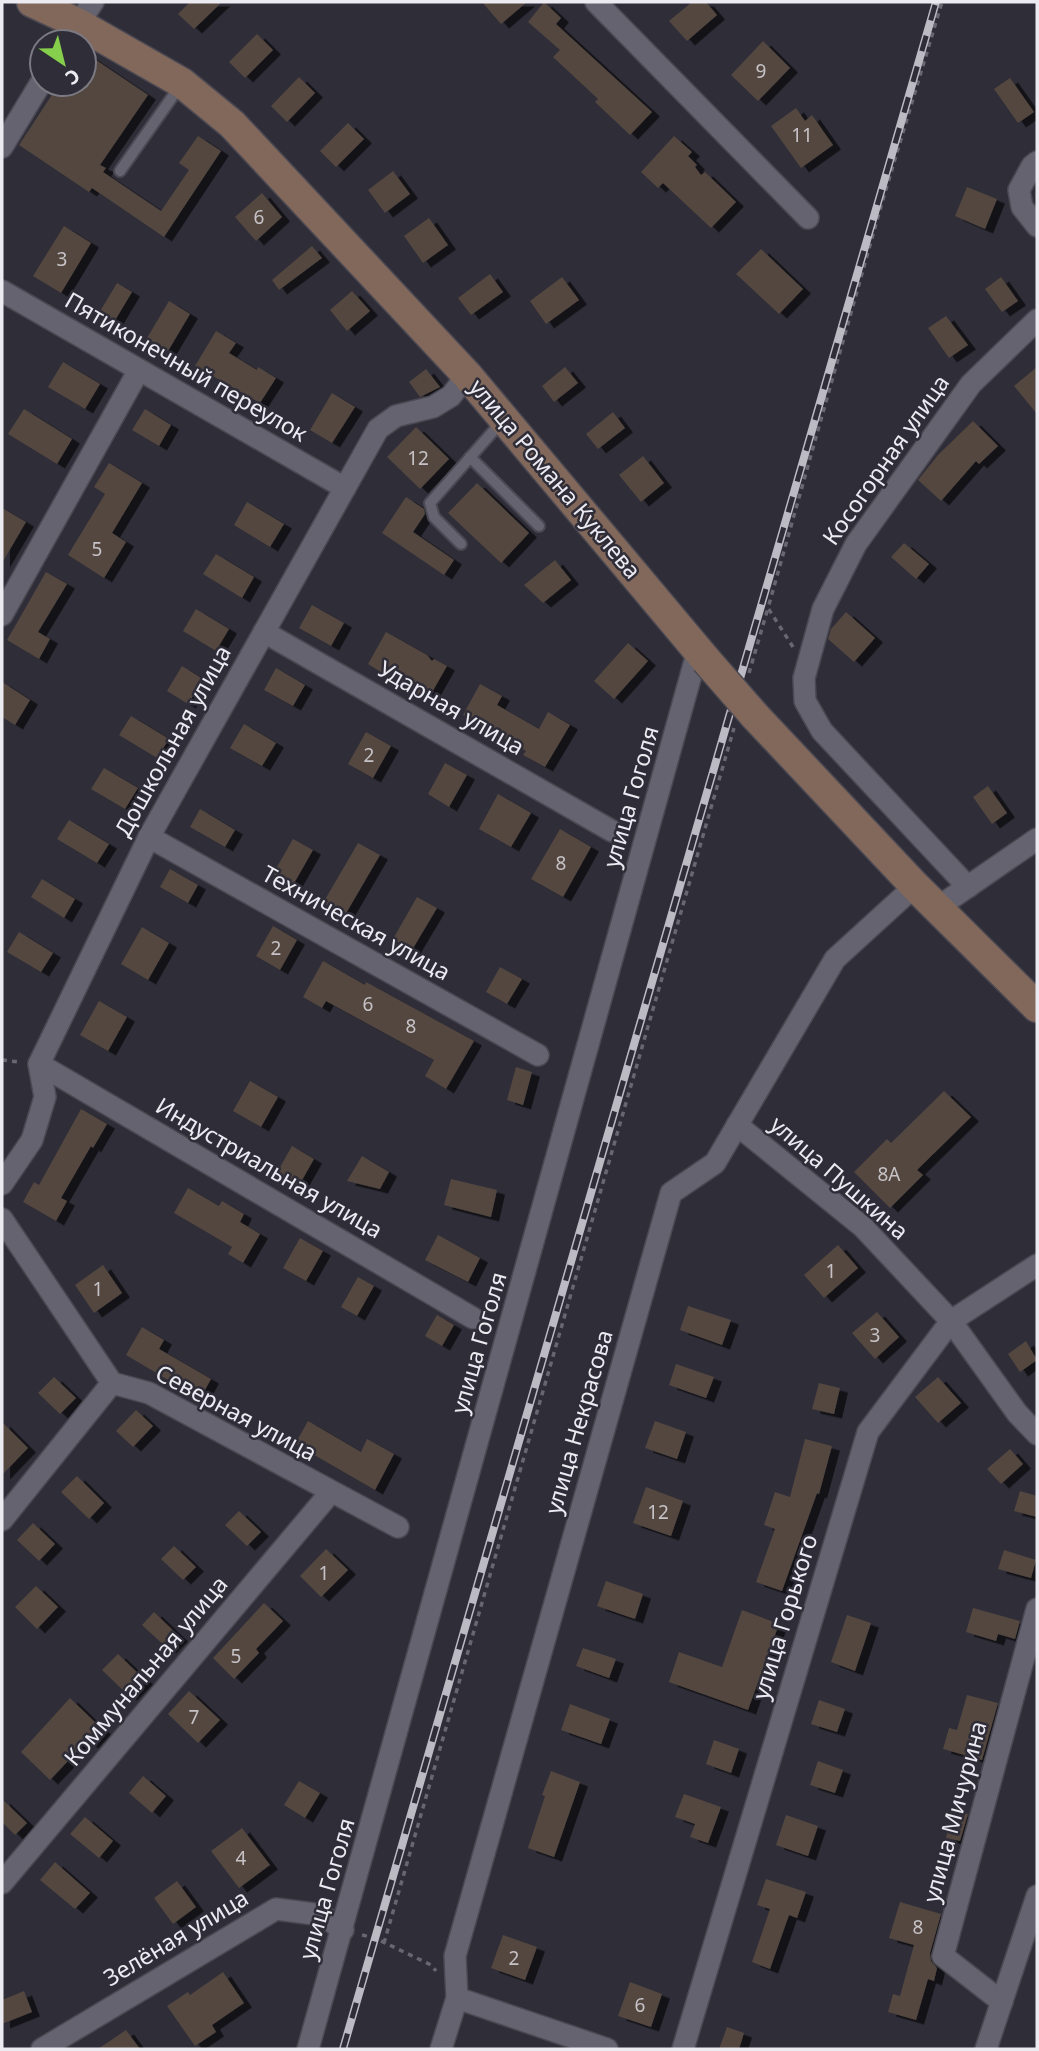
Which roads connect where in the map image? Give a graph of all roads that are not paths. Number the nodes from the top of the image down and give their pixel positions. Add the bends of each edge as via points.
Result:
1 (32, 2) edge
2 (596, 2) edge
3 (79, 22) edge
4 (182, 83) junction
5 (32, 98) edge
6 (2, 147) edge
7 (1037, 162) edge
8 (120, 171) dead end
9 (808, 218) dead end
10 (1037, 226) edge
11 (2, 291) edge
12 (1037, 320) edge
13 (139, 370) junction
14 (467, 375) junction
15 (505, 418) junction
16 (470, 457) junction
17 (345, 488) junction
18 (539, 526) dead end
19 (461, 544) dead end
20 (2, 615) edge
21 (264, 632) junction
22 (702, 655) junction
23 (612, 831) dead end
24 (149, 837) junction
25 (1037, 839) edge
26 (915, 886) junction
27 (968, 887) junction
28 (937, 908) junction
29 (1034, 1000) edge
30 (538, 1055) dead end
31 (38, 1064) junction
32 (737, 1125) junction
33 (2, 1184) edge
34 (2, 1219) edge
35 (1037, 1265) edge
36 (473, 1318) dead end
37 (951, 1321) junction
38 (112, 1383) junction
39 (1037, 1434) edge
40 (331, 1492) junction
41 (2, 1520) edge
42 (398, 1527) dead end
43 (1037, 1609) edge
44 (2, 1883) edge
45 (1037, 1896) edge
46 (343, 1930) junction
47 (457, 1998) junction
48 (1002, 2002) junction
49 (41, 2049) edge
50 (308, 2049) edge
51 (441, 2049) edge
52 (607, 2049) edge
53 (683, 2049) edge
54 (986, 2049) edge

1 - 3 street, улица Романа Куклева
2 - 9 street
3 - 4 street, улица Романа Куклева
4 - 8 lane
4 - 14 street, улица Романа Куклева via 232,124
5 - 6 street
7 - 10 street via 1018,190 1022,208
11 - 13 street, Пятиконечный переулок
12 - 27 street, Косогорная улица via 971,384 856,544 823,609 804,678 805,701 822,731
13 - 17 street, Пятиконечный переулок
13 - 20 street
14 - 15 street, улица Романа Куклева
14 - 17 street, Дошкольная улица via 451,396 433,407 397,416 378,429
15 - 16 lane
15 - 22 street, улица Романа Куклева
16 - 18 lane
16 - 19 lane via 430,503 434,517
17 - 21 street, Дошкольная улица
21 - 23 street, Ударная улица
21 - 24 street, Дошкольная улица
22 - 26 street, улица Романа Куклева, bridge via 744,722
22 - 46 street, улица Гоголя
24 - 30 street, Техническая улица
24 - 31 street, Дошкольная улица
25 - 27 street
26 - 28 street, улица Романа Куклева
26 - 32 street, улица Некрасова via 835,959
27 - 28 street
28 - 29 street, улица Романа Куклева
31 - 33 street via 45,1097 33,1140
31 - 36 street, Индустриальная улица
32 - 37 street, улица Пушкина via 863,1227
32 - 47 street, улица Некрасова via 715,1163 671,1193 455,1956
34 - 38 street
35 - 37 street, улица Горького
37 - 39 street, улица Пушкина
37 - 53 street, улица Горького via 868,1432
38 - 40 street, Северная улица via 149,1393
38 - 41 street
40 - 42 street, Северная улица
40 - 44 street, Коммунальная улица
43 - 48 street, улица Мичурина via 943,1956
45 - 48 street
46 - 49 street, Зелёная улица via 322,1915 276,1909
46 - 50 street, улица Гоголя
47 - 51 street, улица Некрасова
47 - 52 street
48 - 54 street

